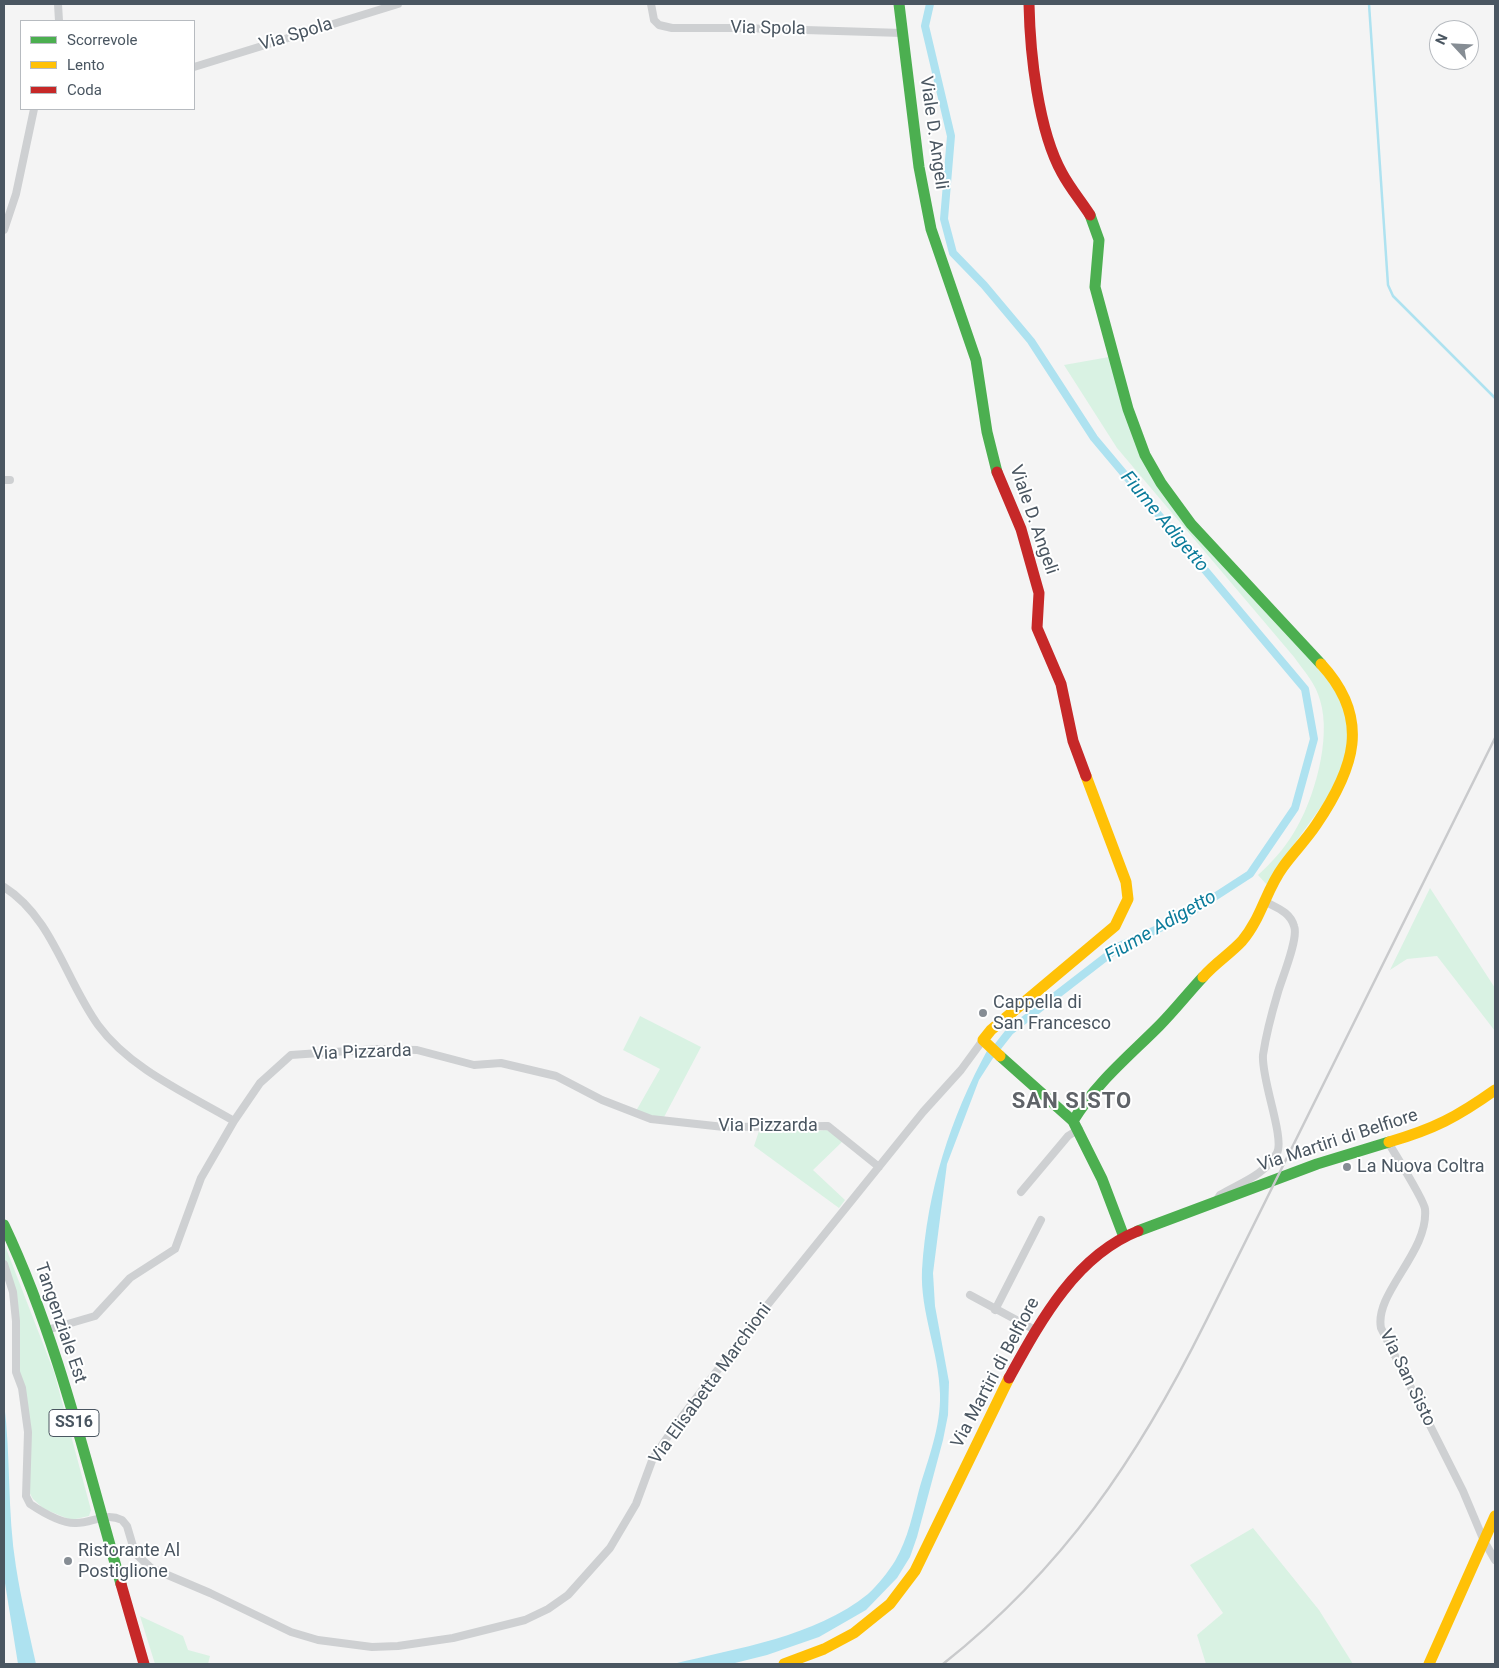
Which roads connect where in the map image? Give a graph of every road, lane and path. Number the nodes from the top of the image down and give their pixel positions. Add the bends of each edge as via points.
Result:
1 (58, 4) edge
2 (398, 4) edge
3 (652, 4) edge
4 (899, 4) edge
5 (1029, 4) edge
6 (59, 20) edge
7 (902, 33) junction
8 (195, 67) edge
9 (34, 110) edge
10 (4, 230) edge
11 (4, 887) edge
12 (1266, 902) junction
13 (986, 1043) junction
14 (1495, 1090) edge
15 (234, 1121) junction
16 (1076, 1125) junction
17 (1388, 1142) junction
18 (879, 1167) junction
19 (1021, 1192) dead end
20 (1216, 1201) junction
21 (1041, 1220) dead end
22 (4, 1225) edge
23 (1124, 1238) junction
24 (4, 1264) edge
25 (970, 1295) dead end
26 (995, 1310) junction
27 (47, 1330) junction
28 (1035, 1330) junction
29 (1495, 1516) edge
30 (101, 1517) junction
31 (1484, 1541) junction
32 (1495, 1560) edge
33 (144, 1664) edge
34 (784, 1664) edge
35 (1429, 1664) edge

1 - 6 street
2 - 8 street, Via Spola
3 - 7 street, Via Spola via 654,20 659,25 672,28
4 - 7 street, Viale D. Angeli
5 - 12 street via 1030,46 1044,115 1058,165 1095,224 1098,235 1095,287 1128,409 1145,455 1191,524 1327,670 1345,696 1354,725 1346,770 1336,793 1315,827 1280,871
7 - 13 street, Viale D. Angeli via 919,167 931,229 976,360 986,432 997,473 1021,529 1039,593 1038,628 1061,684 1073,741 1126,882 1128,898 1115,926 991,1030
9 - 10 street via 16,194
11 - 15 street via 32,913 46,932 98,1025 120,1050
12 - 16 street via 1242,941 1214,964 1160,1025 1087,1098
12 - 20 street via 1288,914 1295,927 1263,1056 1278,1151 1265,1170 1220,1195
13 - 16 street
13 - 18 street, Via Elisabetta Marchioni
14 - 17 street, Via Martiri di Belfiore via 1462,1114 1433,1128
15 - 18 street, Via Pizzarda via 260,1083 291,1055 376,1049 417,1050 474,1065 501,1063 556,1076 602,1100 651,1119 724,1127 828,1126
15 - 27 street, Via Pizzarda via 201,1178 175,1249 130,1278 95,1316
16 - 19 street
16 - 23 street via 1102,1179
17 - 20 street, Via Martiri di Belfiore
17 - 31 street, Via San Sisto via 1425,1207 1422,1233 1381,1309 1380,1328 1463,1491
18 - 30 street, Via Elisabetta Marchioni via 761,1313 653,1458 636,1504 610,1548 568,1595 525,1620 453,1638 398,1646 372,1648 318,1640 291,1632 151,1568 135,1553 122,1520
20 - 23 street, Via Martiri di Belfiore
21 - 26 street
22 - 27 street, Tangenziale Est / SS16
23 - 28 street, Via Martiri di Belfiore via 1100,1253 1075,1277
24 - 30 street via 13,1292 16,1372 22,1388 28,1432 26,1496 30,1504 69,1522 77,1524
25 - 26 street
26 - 28 street
27 - 30 street, Tangenziale Est / SS16
28 - 34 street, Via Martiri di Belfiore via 915,1571 890,1604 854,1634
29 - 31 street
30 - 33 street, Tangenziale Est / SS16
31 - 32 street, Via San Sisto
31 - 35 street

